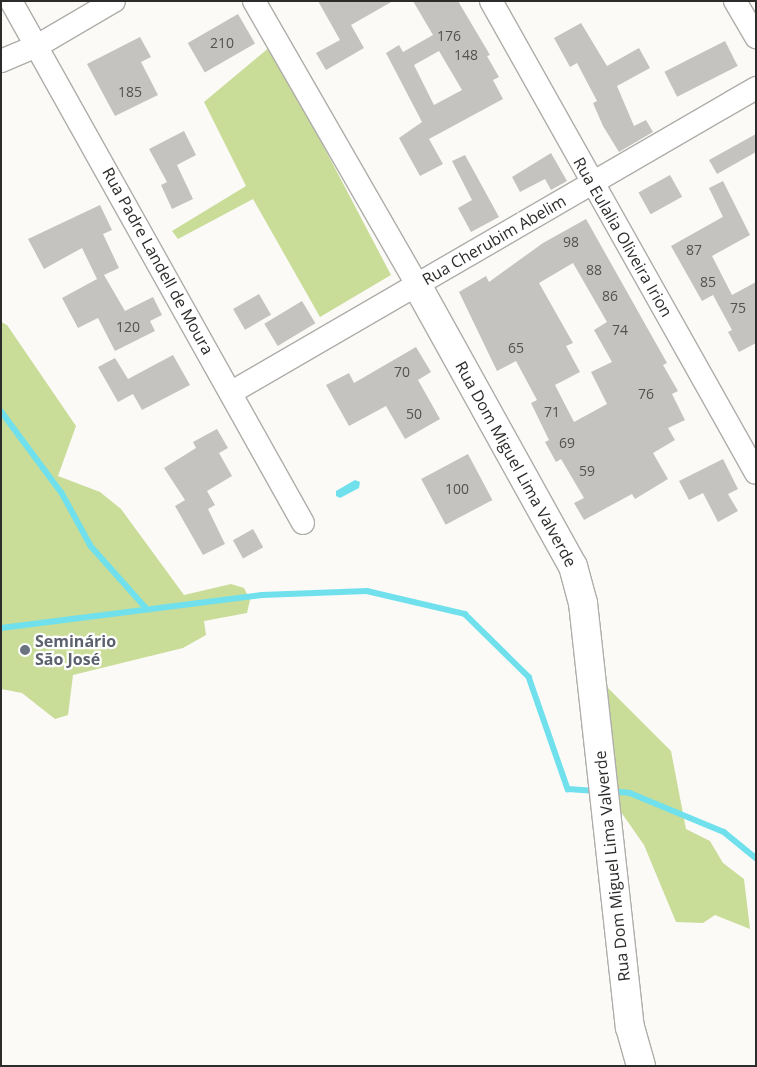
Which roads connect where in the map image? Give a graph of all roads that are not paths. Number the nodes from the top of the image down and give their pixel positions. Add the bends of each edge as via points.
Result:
1 (11, 1) edge
2 (114, 1) edge
3 (254, 1) edge
4 (491, 1) edge
5 (736, 1) edge
6 (756, 37) edge
7 (37, 46) junction
8 (1, 61) edge
9 (756, 88) edge
10 (593, 183) junction
11 (417, 285) junction
12 (232, 392) junction
13 (756, 472) edge
14 (303, 522) dead end
15 (641, 1066) edge

1 - 7 street, Rua Padre Landell de Moura
2 - 7 street
3 - 11 street, Rua Dom Miguel Lima Valverde
4 - 10 street, Rua Eulalia Oliveira Irion
5 - 6 street
7 - 8 street
7 - 12 street, Rua Padre Landell de Moura
9 - 10 street, Rua Cherubim Abelim
10 - 11 street, Rua Cherubim Abelim
10 - 13 street, Rua Eulalia Oliveira Irion
11 - 12 street, Rua Cherubim Abelim
11 - 15 street, Rua Dom Miguel Lima Valverde via 574,566 584,603 630,1027
12 - 14 street, Rua Padre Landell de Moura

